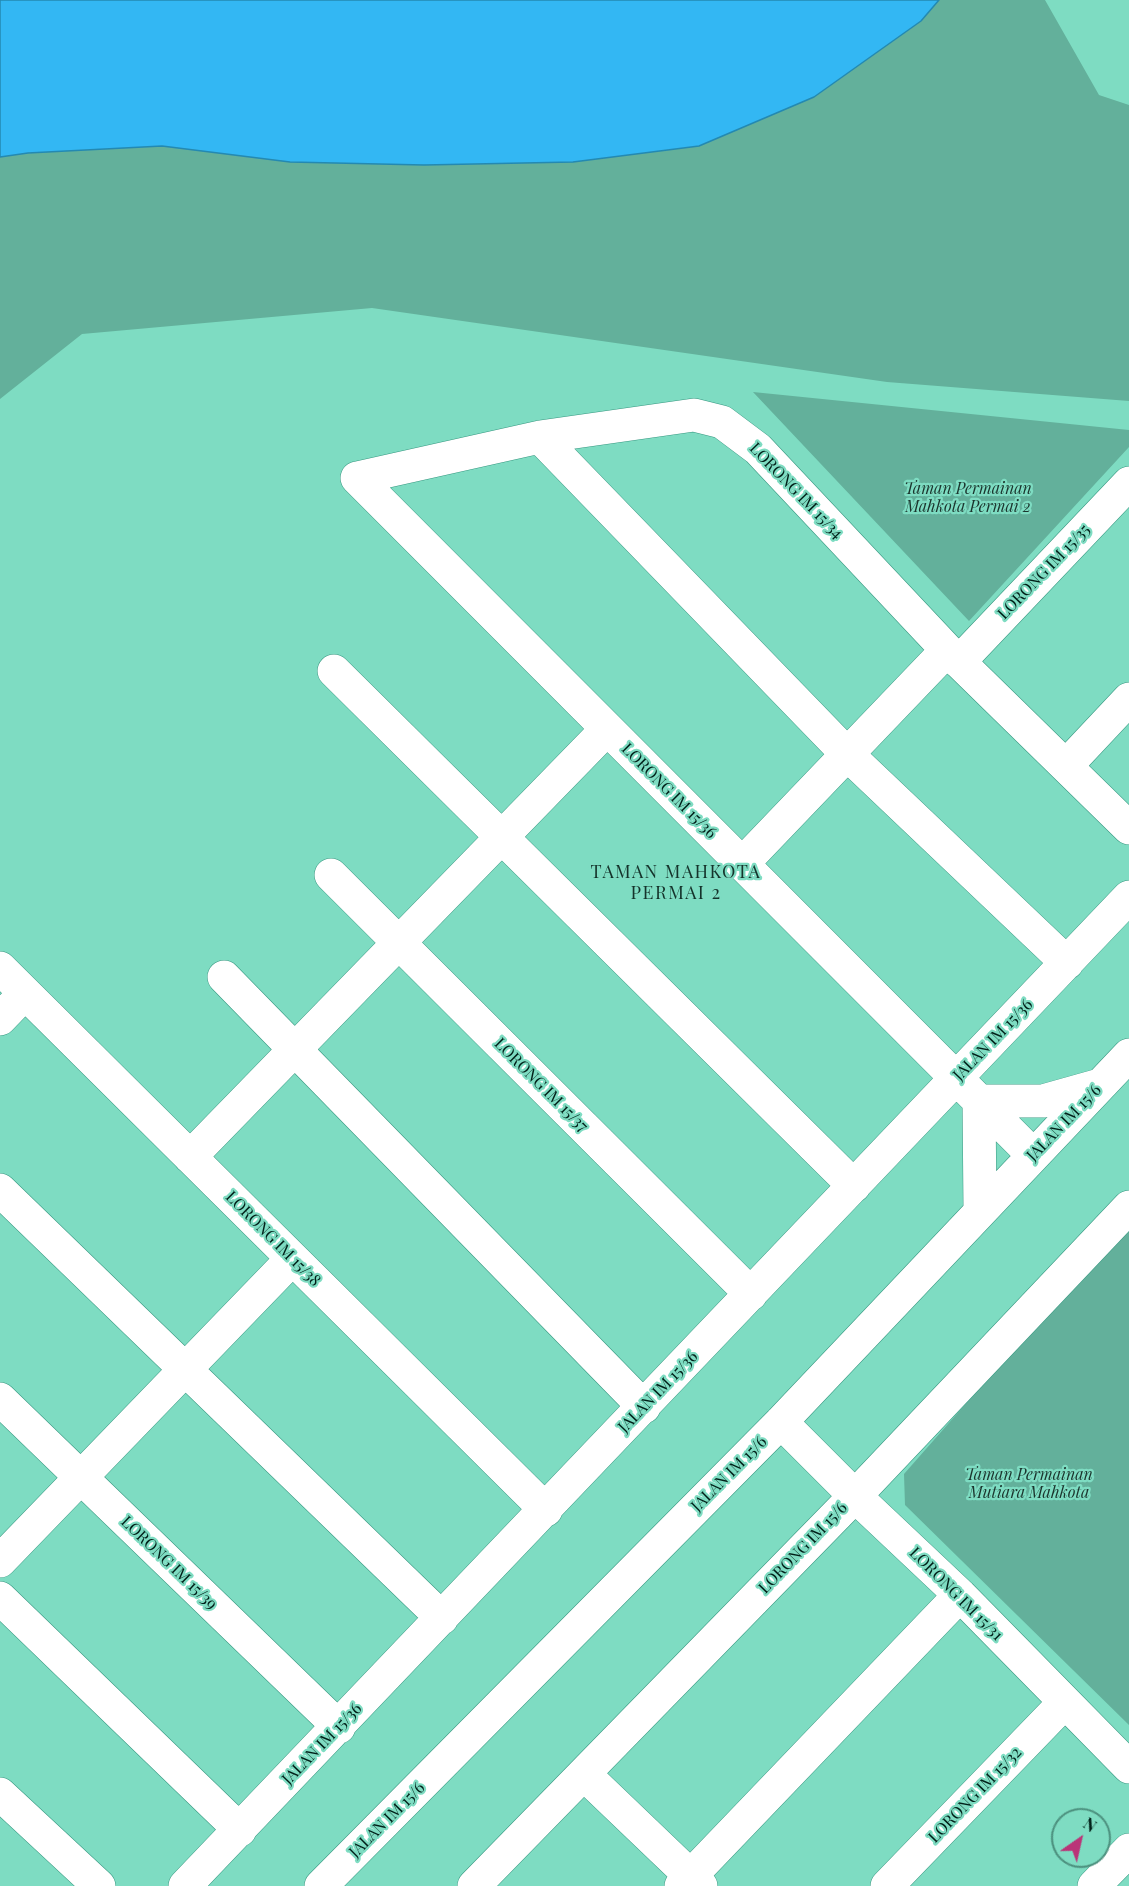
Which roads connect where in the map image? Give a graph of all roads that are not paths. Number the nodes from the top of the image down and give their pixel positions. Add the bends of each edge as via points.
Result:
1 (540, 437) junction
2 (357, 478) joint
3 (1129, 483) edge
4 (953, 656) junction
5 (334, 671) dead end
6 (1129, 699) edge
7 (607, 729) junction
8 (848, 754) junction
9 (1066, 766) junction
10 (1129, 828) edge
11 (502, 838) junction
12 (742, 864) junction
13 (331, 875) dead end
14 (1129, 897) edge
15 (400, 944) junction
16 (1067, 963) junction
17 (0, 968) edge
18 (224, 977) dead end
19 (25, 993) junction
20 (0, 1019) edge
21 (296, 1049) junction
22 (1129, 1055) edge
23 (1102, 1084) junction
24 (967, 1090) junction
25 (1033, 1155) junction
26 (190, 1157) junction
27 (854, 1186) junction
28 (0, 1190) edge
29 (1129, 1207) edge
30 (980, 1210) junction
31 (292, 1259) junction
32 (751, 1294) junction
33 (186, 1368) junction
34 (0, 1399) edge
35 (644, 1407) junction
36 (781, 1422) junction
37 (80, 1478) junction
38 (855, 1496) junction
39 (546, 1510) junction
40 (0, 1561) edge
41 (960, 1595) junction
42 (0, 1598) edge
43 (442, 1618) junction
44 (1064, 1703) junction
45 (339, 1727) junction
46 (1129, 1767) edge
47 (584, 1774) junction
48 (0, 1794) edge
49 (240, 1830) junction
50 (1129, 1850) edge
51 (691, 1883) edge
52 (99, 1886) edge
53 (185, 1886) edge
54 (321, 1886) edge
55 (474, 1886) edge
56 (887, 1886) edge
57 (1094, 1886) edge

1 - 2 street, LORONG IM 15/34
1 - 4 street, LORONG IM 15/34 via 694,415 722,423 758,449
1 - 8 street
2 - 7 street, LORONG IM 15/36
3 - 4 street, LORONG IM 15/35
4 - 8 street, LORONG IM 15/35
4 - 9 street, LORONG IM 15/34
5 - 11 street
6 - 9 street
7 - 11 street
7 - 12 street, LORONG IM 15/36
8 - 12 street, LORONG IM 15/35
8 - 16 street
9 - 10 street, LORONG IM 15/34
11 - 15 street
11 - 27 street
12 - 24 street, LORONG IM 15/36
13 - 15 street, LORONG IM 15/37
14 - 16 street, JALAN IM 15/36
15 - 21 street
15 - 32 street, LORONG IM 15/37
16 - 24 street, JALAN IM 15/36
17 - 19 street, LORONG IM 15/38
18 - 21 street
19 - 20 street
19 - 26 street, LORONG IM 15/38
21 - 26 street
21 - 35 street
22 - 23 street, JALAN IM 15/6
23 - 24 street via 1042,1101
23 - 25 street, JALAN IM 15/6
24 - 25 street, LORONG IM 15/36
24 - 27 street, JALAN IM 15/36
24 - 30 street
25 - 30 street, JALAN IM 15/6
26 - 31 street, LORONG IM 15/38
27 - 32 street, JALAN IM 15/36
28 - 33 street
29 - 38 street, LORONG IM 15/6
30 - 36 street, JALAN IM 15/6
31 - 33 street
31 - 39 street, LORONG IM 15/38
32 - 35 street, JALAN IM 15/36
33 - 37 street
33 - 43 street
34 - 37 street, LORONG IM 15/39
35 - 39 street, JALAN IM 15/36
36 - 38 street, LORONG IM 15/31
36 - 54 street, JALAN IM 15/6
37 - 40 street
37 - 45 street, LORONG IM 15/39
38 - 41 street, LORONG IM 15/31
38 - 47 street, LORONG IM 15/6
39 - 43 street, JALAN IM 15/36
41 - 44 street, LORONG IM 15/31
41 - 51 street
42 - 49 street
43 - 45 street, JALAN IM 15/36
44 - 46 street, LORONG IM 15/31
44 - 56 street, LORONG IM 15/32
45 - 49 street, JALAN IM 15/36
47 - 51 street
47 - 55 street, LORONG IM 15/6
48 - 52 street
49 - 53 street, JALAN IM 15/36
50 - 57 street

